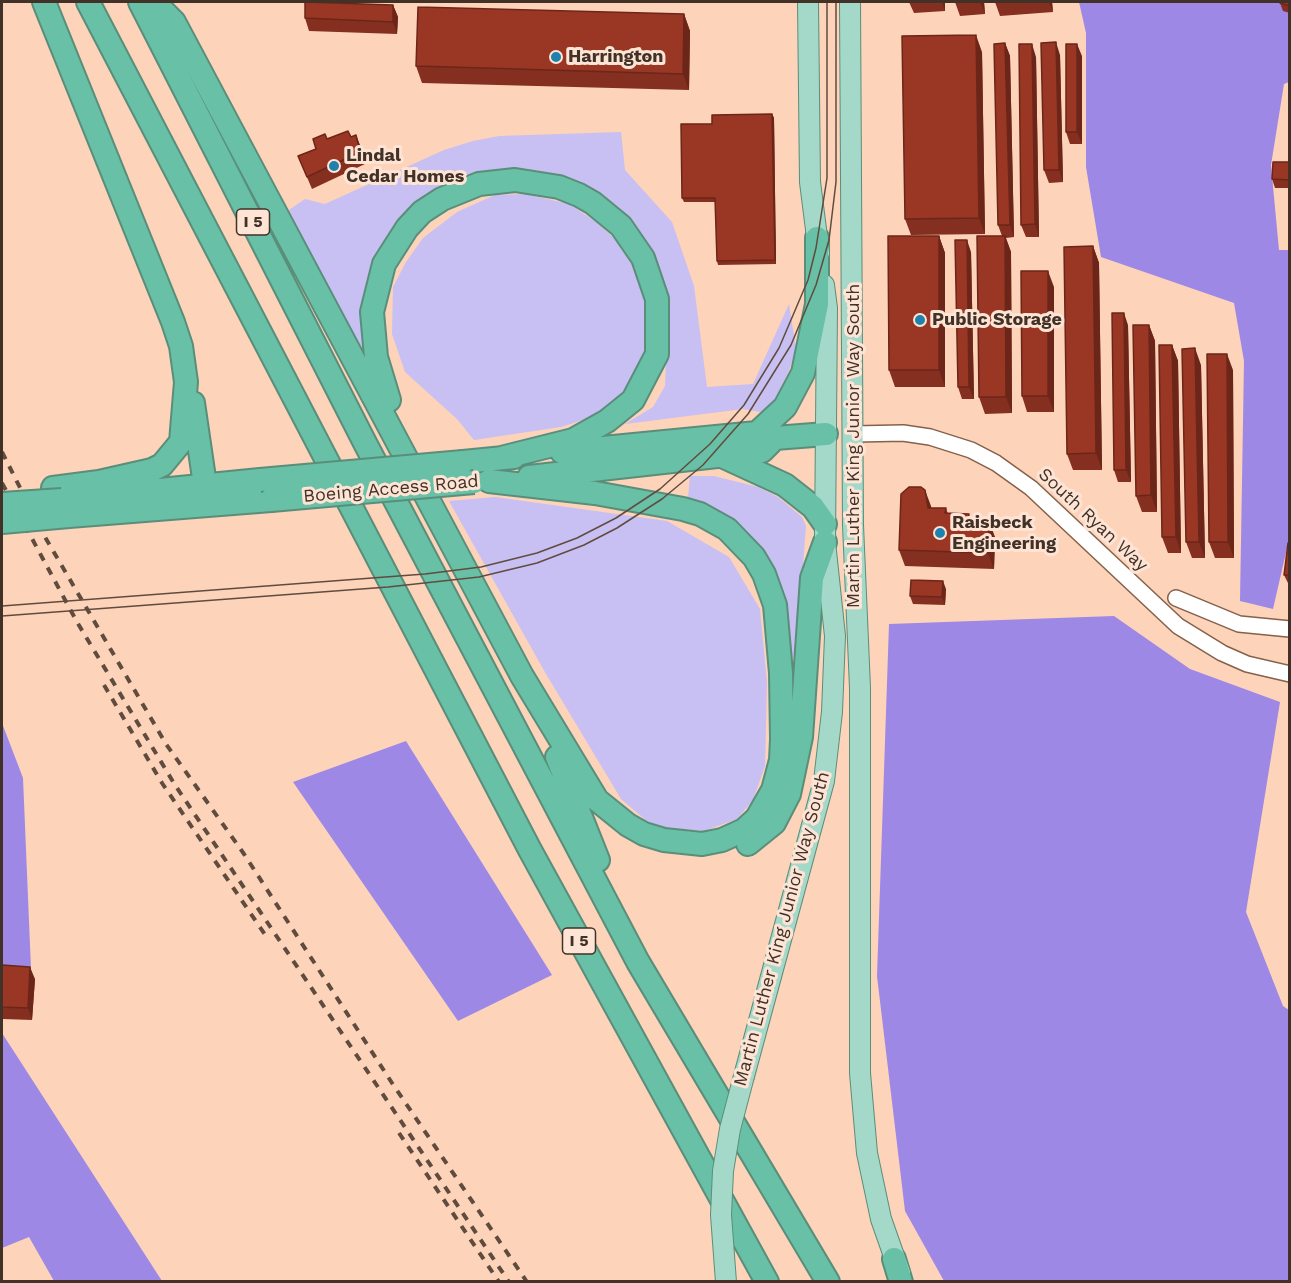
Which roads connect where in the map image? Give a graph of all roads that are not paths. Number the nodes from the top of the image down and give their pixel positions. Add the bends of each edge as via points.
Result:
1 (44, 2) edge
2 (87, 2) edge
3 (140, 2) edge
4 (154, 2) edge
5 (808, 2) edge
6 (850, 2) edge
7 (817, 238) junction
8 (186, 382) junction
9 (825, 434) junction
10 (854, 434) junction
11 (766, 435) junction
12 (720, 455) junction
13 (501, 458) junction
14 (482, 482) junction
15 (205, 485) junction
16 (266, 490) junction
17 (2, 497) edge
18 (61, 502) junction
19 (227, 503) junction
20 (2, 504) edge
21 (2, 522) edge
22 (444, 526) junction
23 (825, 533) junction
24 (1176, 598) dead end
25 (1290, 629) edge
26 (1290, 674) edge
27 (522, 676) junction
28 (597, 800) junction
29 (638, 962) junction
30 (712, 1088) junction
31 (894, 1259) joint
32 (726, 1281) edge
33 (767, 1281) edge
34 (828, 1281) edge
35 (841, 1281) edge
36 (902, 1281) edge

1 - 8 highway via 173,322
2 - 33 highway, I 5 via 530,850
3 - 29 highway, I 5 via 407,525
4 - 22 highway via 174,21
5 - 7 main road, Martin Luther King Junior Way South via 810,182
6 - 10 main road, Martin Luther King Junior Way South
7 - 9 main road, Martin Luther King Junior Way South via 827,308
7 - 11 highway via 817,304 803,373
8 - 15 highway via 196,410
8 - 18 highway via 181,442 162,465 110,479
9 - 10 main road, Boeing Access Road
9 - 11 highway, Boeing Access Road
9 - 23 main road, Martin Luther King Junior Way South
10 - 26 street, South Ryan Way via 930,437 996,463 1031,488 1178,626 1247,664
10 - 31 main road, Martin Luther King Junior Way South via 860,688 860,1073 867,1154
11 - 12 highway, Boeing Access Road via 762,451
11 - 13 highway, Boeing Access Road
12 - 14 highway, Boeing Access Road
12 - 23 highway via 785,485 813,507
13 - 16 highway, Boeing Access Road, bridge
13 - 22 highway via 573,440 621,411 633,400 652,367 659,334 653,281 621,226 579,195 515,180 478,184 422,212 392,248 376,287 372,333 386,392
14 - 16 highway, Boeing Access Road, bridge
14 - 28 highway via 595,494 700,514 741,542 770,588 778,629 781,760 773,790 757,818 744,830 722,840 685,844 644,834 616,818
15 - 16 highway, Boeing Access Road
15 - 18 highway, Boeing Access Road
15 - 19 highway
16 - 19 highway, Boeing Access Road
17 - 18 highway
18 - 19 highway, Boeing Access Road
18 - 20 highway, Boeing Access Road, bridge
18 - 21 highway, Boeing Access Road, bridge
22 - 27 highway
23 - 28 highway via 812,578 796,765 787,801 774,823 742,848 722,855 680,857 637,847 616,830
23 - 32 main road, Martin Luther King Junior Way South, bridge via 835,636 824,781 730,1129 720,1215
24 - 25 street via 1239,624
27 - 28 highway
27 - 29 highway
29 - 30 highway, I 5
30 - 34 highway, I 5
30 - 35 highway
31 - 36 highway

